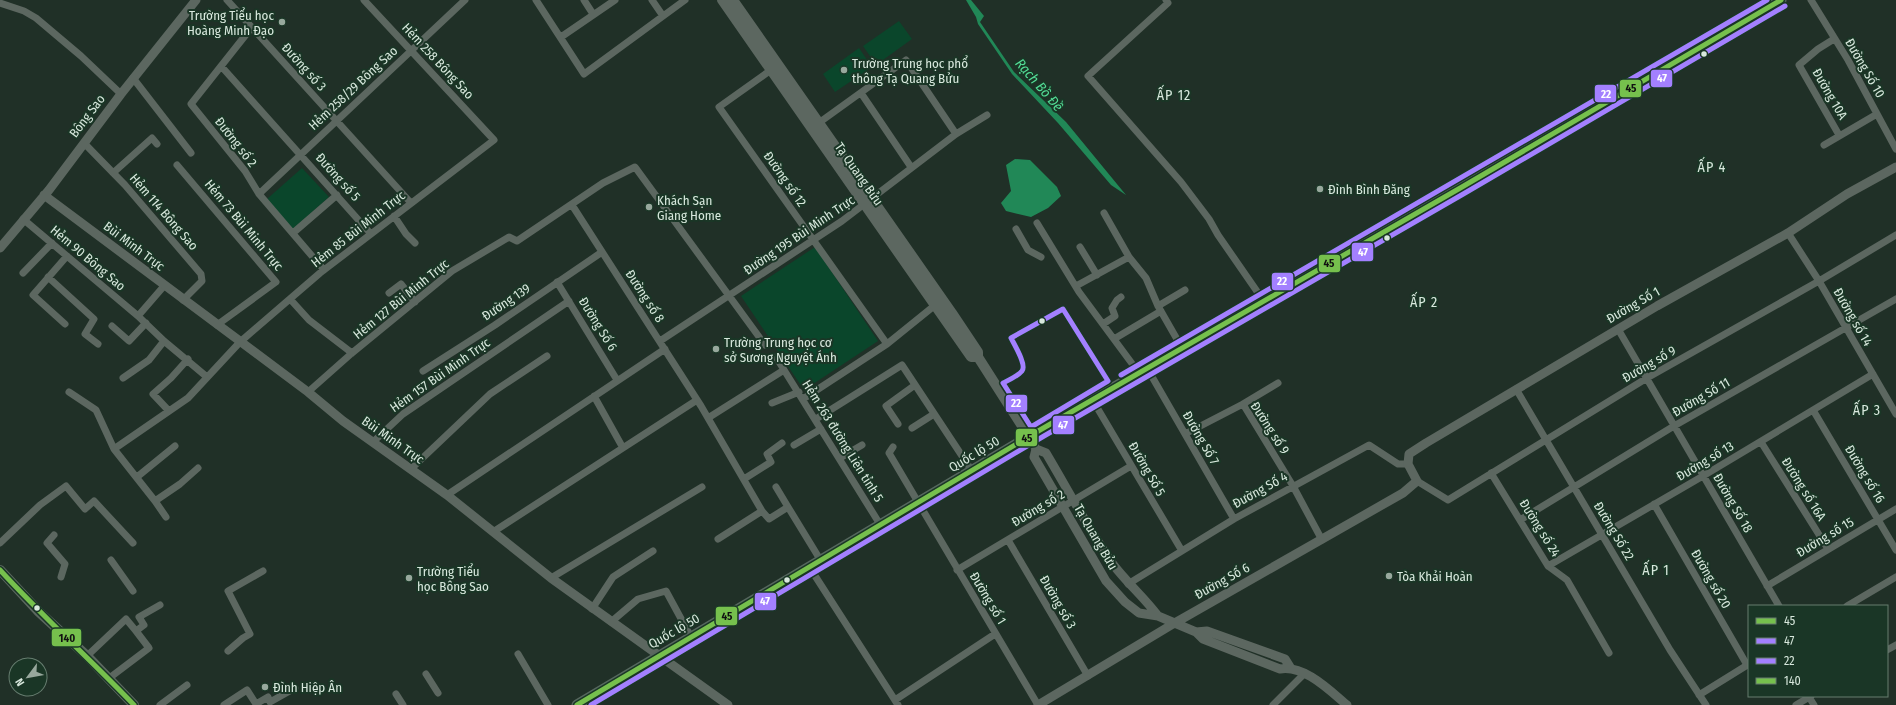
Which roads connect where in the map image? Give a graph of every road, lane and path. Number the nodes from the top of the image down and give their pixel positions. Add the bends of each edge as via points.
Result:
1 (196, 0) edge
2 (227, 0) edge
3 (364, 0) edge
4 (465, 0) edge
5 (536, 0) edge
6 (584, 0) edge
7 (615, 0) edge
8 (652, 0) edge
9 (685, 0) edge
10 (722, 0) edge
11 (733, 0) edge
12 (1166, 0) edge
13 (1780, 0) edge
14 (1811, 0) edge
15 (0, 3) edge
16 (593, 14) junction
17 (663, 16) junction
18 (252, 27) junction
19 (561, 37) junction
20 (1834, 39) junction
21 (412, 50) junction
22 (221, 66) junction
23 (771, 70) junction
24 (133, 78) junction
25 (861, 93) junction
26 (121, 94) junction
27 (1877, 114) junction
28 (987, 115) dead end
29 (336, 120) junction
30 (820, 122) junction
31 (956, 134) junction
32 (1839, 135) junction
33 (494, 140) joint
34 (84, 143) junction
35 (157, 144) dead end
36 (1824, 145) dead end
37 (1896, 149) edge
38 (191, 153) dead end
39 (301, 154) junction
40 (177, 165) dead end
41 (911, 167) junction
42 (1896, 167) edge
43 (113, 173) junction
44 (259, 194) junction
45 (44, 195) junction
46 (337, 195) junction
47 (868, 202) junction
48 (411, 203) junction
49 (572, 205) junction
50 (1104, 213) dead end
51 (394, 216) junction
52 (23, 219) junction
53 (1038, 223) dead end
54 (1016, 229) dead end
55 (293, 233) junction
56 (1788, 233) junction
57 (372, 234) junction
58 (1896, 234) edge
59 (814, 241) junction
60 (415, 243) dead end
61 (52, 244) junction
62 (1080, 247) dead end
63 (0, 248) edge
64 (602, 252) junction
65 (66, 256) junction
66 (1041, 257) dead end
67 (1129, 257) junction
68 (324, 270) junction
69 (23, 272) dead end
70 (1097, 275) junction
71 (48, 277) junction
72 (1819, 281) junction
73 (557, 282) junction
74 (164, 286) junction
75 (1076, 286) junction
76 (1185, 290) dead end
77 (389, 293) dead end
78 (730, 296) junction
79 (1121, 297) dead end
80 (290, 299) junction
81 (1896, 299) edge
82 (183, 300) junction
83 (1263, 300) junction
84 (569, 301) junction
85 (415, 302) junction
86 (934, 306) junction
87 (1159, 309) junction
88 (138, 316) junction
89 (65, 324) dead end
90 (146, 324) junction
91 (1103, 324) junction
92 (217, 325) junction
93 (112, 326) dead end
94 (1846, 328) junction
95 (1618, 329) junction
96 (1114, 339) junction
97 (164, 341) junction
98 (240, 342) junction
99 (660, 342) junction
100 (98, 344) dead end
101 (887, 344) junction
102 (765, 345) dead end
103 (1182, 348) junction
104 (665, 349) junction
105 (352, 354) junction
106 (547, 356) dead end
107 (776, 357) dead end
108 (978, 357) junction
109 (188, 359) junction
110 (784, 370) junction
111 (423, 371) dead end
112 (1143, 371) junction
113 (1873, 374) junction
114 (207, 377) junction
115 (123, 378) dead end
116 (1647, 378) junction
117 (617, 380) junction
118 (1278, 382) dead end
119 (916, 385) junction
120 (1516, 389) junction
121 (69, 392) dead end
122 (308, 392) junction
123 (799, 392) junction
124 (594, 396) junction
125 (803, 399) junction
126 (1092, 399) junction
127 (698, 400) junction
128 (772, 403) dead end
129 (1243, 404) junction
130 (1813, 410) junction
131 (169, 411) junction
132 (934, 414) junction
133 (1896, 414) edge
134 (708, 418) junction
135 (816, 419) junction
136 (898, 424) dead end
137 (1674, 426) junction
138 (912, 428) dead end
139 (821, 429) junction
140 (1185, 434) junction
141 (1029, 437) junction
142 (1545, 440) junction
143 (373, 442) junction
144 (1761, 442) junction
145 (782, 443) dead end
146 (794, 445) dead end
147 (862, 445) dead end
148 (175, 446) dead end
149 (893, 447) dead end
150 (623, 448) junction
151 (114, 449) junction
152 (1036, 449) junction
153 (840, 458) junction
154 (1408, 464) junction
155 (1131, 466) junction
156 (198, 468) dead end
157 (411, 469) junction
158 (972, 471) junction
159 (1491, 473) junction
160 (1703, 476) junction
161 (137, 477) junction
162 (744, 479) junction
163 (1417, 480) junction
164 (1293, 486) junction
165 (702, 487) dead end
166 (1572, 487) junction
167 (776, 488) dead end
168 (447, 495) junction
169 (1074, 500) junction
170 (155, 501) junction
171 (918, 503) junction
172 (1654, 504) junction
173 (788, 507) junction
174 (1064, 507) junction
175 (1896, 508) edge
176 (762, 511) junction
177 (166, 517) dead end
178 (1234, 519) junction
179 (1878, 519) junction
180 (1520, 520) junction
181 (881, 526) junction
182 (493, 532) junction
183 (1602, 534) junction
184 (54, 536) dead end
185 (718, 539) dead end
186 (1008, 540) junction
187 (1322, 540) junction
188 (0, 543) edge
189 (133, 543) dead end
190 (1828, 549) junction
191 (1896, 550) edge
192 (653, 551) dead end
193 (1182, 551) junction
194 (111, 560) dead end
195 (821, 561) junction
196 (1548, 566) junction
197 (810, 568) junction
198 (0, 570) edge
199 (957, 570) junction
200 (263, 571) dead end
201 (61, 577) dead end
202 (1896, 577) edge
203 (551, 578) junction
204 (1128, 584) junction
205 (1767, 586) junction
206 (133, 591) dead end
207 (160, 605) dead end
208 (1778, 605) edge
209 (1849, 605) edge
210 (592, 608) junction
211 (1158, 616) junction
212 (611, 622) junction
213 (1173, 624) junction
214 (136, 631) junction
215 (995, 634) junction
216 (691, 638) junction
217 (228, 652) dead end
218 (1609, 653) dead end
219 (518, 654) dead end
220 (87, 656) junction
221 (659, 656) junction
222 (1748, 665) edge
223 (1304, 673) junction
224 (426, 674) dead end
225 (1088, 676) junction
226 (108, 679) junction
227 (187, 685) dead end
228 (295, 688) dead end
229 (438, 693) dead end
230 (396, 694) dead end
231 (1699, 695) junction
232 (1810, 697) edge
233 (896, 702) edge
234 (271, 704) edge
235 (134, 705) edge
236 (160, 705) edge
237 (224, 705) edge
238 (403, 705) edge
239 (548, 705) edge
240 (577, 705) edge
241 (728, 705) edge
242 (1038, 705) edge
243 (1273, 705) edge
244 (1347, 705) edge
245 (1706, 705) edge
246 (1796, 705) edge
247 (1814, 705) edge

1 - 24 street, Bông Sao
2 - 18 street, Đường số 3
3 - 21 street, Hẻm 258 Bông Sao
4 - 21 street, Hẻm 258/29 Bông Sao
5 - 19 street
6 - 16 street
7 - 16 street
8 - 17 street
9 - 17 street
10 - 23 main road, Tạ Quang Bửu
11 - 30 main road, Tạ Quang Bửu
12 - 83 street via 1168,3 1088,76 1181,182
13 - 83 main road, Quốc lộ 50 via 1462,187
14 - 20 street, Đường Số 10
15 - 26 street via 36,18
16 - 19 street
17 - 19 street via 584,74
18 - 22 street, Đường số 2
18 - 29 street, Đường số 3
20 - 27 street, Đường Số 10
20 - 32 street, Đường 10A via 1799,65
21 - 29 street, Hẻm 258/29 Bông Sao
21 - 33 street, Hẻm 258 Bông Sao
22 - 39 street, Đường số 5
22 - 44 street, Đường số 2 via 191,104 245,171
23 - 47 main road, Tạ Quang Bửu
23 - 59 street, Đường số 12 via 719,107
24 - 26 street, Bông Sao
24 - 38 street
25 - 30 street
25 - 31 street via 906,60
25 - 41 street
26 - 34 street, Bông Sao
27 - 32 street
27 - 37 street, Đường Số 10
28 - 31 street, Đường 195 Bùi Minh Trực
29 - 39 street, Hẻm 258/29 Bông Sao
29 - 48 street, Đường số 3
30 - 47 main road, Tạ Quang Bửu
31 - 41 street, Đường 195 Bùi Minh Trực
32 - 36 street
33 - 48 street, Hẻm 85 Bùi Minh Trực
34 - 43 street, Hẻm 114 Bông Sao
34 - 45 street, Bông Sao
35 - 43 street via 152,138
39 - 44 street, Hẻm 258/29 Bông Sao
39 - 46 street, Đường số 5
40 - 92 street, Hẻm 73 Bùi Minh Trực via 276,282
41 - 47 street, Đường 195 Bùi Minh Trực
42 - 56 street, Đường Số 1 via 1847,194
43 - 82 street, Hẻm 114 Bông Sao via 202,274 202,281
44 - 55 street, Đường số 2
45 - 52 street, Bông Sao
45 - 74 street, Bùi Minh Trực
46 - 55 street
46 - 57 street, Đường số 5
47 - 59 street, Đường 195 Bùi Minh Trực
47 - 86 main road, Tạ Quang Bửu
47 - 108 main road, Tạ Quang Bửu via 952,313 978,352
48 - 51 street, Hẻm 85 Bùi Minh Trực
49 - 64 street, Đường số 8
49 - 78 street via 603,183 635,167
49 - 85 street, Hẻm 127 Bùi Minh Trực via 517,241 509,237 452,271
50 - 67 street
51 - 57 street, Hẻm 85 Bùi Minh Trực
51 - 60 street
52 - 61 street, Hẻm 90 Bông Sao
52 - 63 street, Bông Sao
53 - 75 street, Đường Số 7
54 - 66 street via 1028,250
55 - 68 street, Đường số 2
56 - 72 street, Đường số 14
56 - 95 street, Đường Số 1
57 - 68 street, Hẻm 85 Bùi Minh Trực
58 - 72 street, Đường số 9
59 - 78 street, Đường 195 Bùi Minh Trực
59 - 101 street, Đường số 12
61 - 65 street, Hẻm 90 Bông Sao
61 - 69 street
62 - 70 street
64 - 73 street, Đường 139
64 - 99 street, Đường số 8
65 - 71 street
65 - 88 street, Hẻm 90 Bông Sao
67 - 70 street
67 - 87 street via 1146,278
68 - 80 street, Hẻm 85 Bùi Minh Trực
70 - 75 street
71 - 89 street via 33,295
71 - 100 street via 94,319 85,334
72 - 94 street, Đường số 14
72 - 116 street, Đường số 9
73 - 84 street, Đường Số 6
73 - 111 street, Đường 139
74 - 82 street, Bùi Minh Trực
74 - 88 street
75 - 91 street, Đường Số 7
76 - 87 street
77 - 85 street via 401,284
78 - 99 street, Đường 195 Bùi Minh Trực
78 - 102 street
79 - 91 street via 1112,308 1115,316
80 - 98 street, Hẻm 85 Bùi Minh Trực
80 - 105 street via 309,320
81 - 94 street, Đường Số 11
82 - 92 street, Bùi Minh Trực
83 - 103 main road, Quốc lộ 50
84 - 117 street, Đường Số 6
84 - 143 street, Hẻm 157 Bùi Minh Trực via 403,414
85 - 105 street, Hẻm 127 Bùi Minh Trực
86 - 101 street
86 - 108 main road, Tạ Quang Bửu via 971,357
87 - 96 street
87 - 103 street
88 - 90 street, Hẻm 90 Bông Sao
90 - 93 street via 130,341
90 - 97 street, Hẻm 90 Bông Sao
91 - 96 street, Đường Số 7
92 - 98 street, Bùi Minh Trực
94 - 113 street, Đường số 14
94 - 137 street, Đường Số 11
95 - 116 street, Đường Số 18
95 - 120 street, Đường Số 1
96 - 112 street, Đường Số 7
97 - 109 street, Hẻm 90 Bông Sao
97 - 115 street via 149,360
98 - 114 street, Hẻm 85 Bùi Minh Trực
98 - 122 street, Bùi Minh Trực
99 - 104 street, Đường số 8
101 - 125 street
103 - 112 main road, Quốc lộ 50
104 - 117 street
104 - 127 street, Đường số 8
105 - 122 street, Hẻm 127 Bùi Minh Trực
106 - 157 street via 490,394
107 - 110 street, Hẻm 263 đường Liên tỉnh 5
108 - 141 main road, Tạ Quang Bửu
109 - 114 street, Hẻm 90 Bông Sao
109 - 131 street via 153,394
110 - 123 street, Hẻm 263 đường Liên tỉnh 5
110 - 134 street
112 - 126 main road, Quốc lộ 50
112 - 140 street, Đường Số 7
113 - 130 street, Đường số 13
113 - 133 street, Đường số 14
114 - 131 street, Hẻm 85 Bùi Minh Trực via 188,398
116 - 137 street, Đường Số 18
116 - 142 street, Đường số 9
117 - 124 street
118 - 129 street
119 - 132 street
119 - 135 street via 902,365
119 - 136 street via 886,406
120 - 142 street, Đường Số 22
120 - 154 street, Đường Số 1 via 1409,454
121 - 151 street via 96,410
122 - 143 street, Bùi Minh Trực
123 - 125 street, Hẻm 263 đường Liên tỉnh 5
123 - 128 street
124 - 150 street
124 - 168 street
125 - 135 street, Hẻm 263 đường Liên tỉnh 5
126 - 141 main road, Quốc lộ 50
126 - 155 street, Đường Số 5
127 - 134 street, Đường số 8
127 - 150 street
129 - 140 street, Đường số 9
129 - 164 street, Đường số 9
130 - 144 street, Đường số 13
130 - 179 street, Đường số 16
131 - 151 street, Hẻm 85 Bùi Minh Trực
132 - 138 street
132 - 158 street
134 - 162 street, Đường số 8
135 - 139 street, Hẻm 263 đường Liên tỉnh 5
137 - 160 street, Đường Số 18
137 - 166 street, Đường Số 11
139 - 146 street
139 - 153 street, Hẻm 263 đường Liên tỉnh 5
140 - 178 street, Đường Số 7
141 - 152 street, Tạ Quang Bửu
141 - 158 main road, Quốc lộ 50
142 - 159 street, Đường số 9
142 - 166 street, Đường Số 22
143 - 157 street, Bùi Minh Trực
144 - 160 street, Đường số 13
144 - 190 street, Đường số 16A
145 - 162 street via 767,454 771,462
147 - 153 street
148 - 161 street
149 - 171 street, Đường số 1 via 889,453
150 - 182 street
151 - 161 street
152 - 169 street, Tạ Quang Bửu via 1046,453
152 - 174 street, Tạ Quang Bửu via 1034,457
153 - 181 street, Hẻm 263 đường Liên tỉnh 5
154 - 163 street
154 - 164 street, Đường Số 4 via 1398,464 1369,445
155 - 169 street, Đường số 2
155 - 193 street, Đường Số 5
156 - 170 street
157 - 168 street, Bùi Minh Trực
158 - 171 main road, Quốc lộ 50
159 - 163 street, Đường số 9 via 1448,500
159 - 180 street, Đường số 24
160 - 172 street, Đường số 13
160 - 205 street, Đường Số 18
161 - 170 street
162 - 176 street, Đường số 8
163 - 187 street, Đường Số 6 via 1403,493
164 - 178 street, Đường Số 4
164 - 187 street, Đường số 9
165 - 203 street
166 - 180 street, Đường Số 11
166 - 183 street, Đường Số 22
167 - 173 street
168 - 182 street, Bùi Minh Trực
169 - 174 street, Đường số 2
169 - 204 street, Tạ Quang Bửu via 1111,562
170 - 177 street
171 - 181 main road, Quốc lộ 50
171 - 199 street, Đường số 1
172 - 183 street, Đường số 13
172 - 222 street, Đường số 20
173 - 176 street via 769,519
173 - 195 street
174 - 186 street, Đường số 2
174 - 211 street, Tạ Quang Bửu via 1106,581 1125,602 1139,612
175 - 179 street, Đường số 15
176 - 185 street
178 - 193 street, Đường Số 4
179 - 190 street, Đường số 15
179 - 191 street, Đường số 16
180 - 196 street, Đường số 24
181 - 195 main road, Quốc lộ 50
182 - 203 street, Bùi Minh Trực
183 - 196 street, Đường số 13
183 - 231 street, Đường Số 22
184 - 201 street via 47,543 65,564
186 - 199 street, Đường số 2
186 - 225 street, Đường số 3
187 - 213 street, Đường Số 6
188 - 189 street via 40,505 66,486 85,509 94,501
190 - 205 street, Đường số 15
192 - 210 street via 613,577
193 - 204 street, Đường Số 4
194 - 206 street
195 - 197 main road, Quốc lộ 50
196 - 218 street, Đường số 24 via 1566,580
197 - 216 main road, Quốc lộ 50
197 - 233 street
198 - 220 main road via 39,612
199 - 215 street, Đường số 1
200 - 217 street via 228,592 250,634
202 - 209 street
203 - 210 street, Bùi Minh Trực
204 - 211 street, Tạ Quang Bửu via 1146,600
205 - 208 street, Đường Số 18
207 - 214 street via 139,617 144,625
210 - 212 street, Bùi Minh Trực
211 - 213 street, Tạ Quang Bửu
212 - 216 street via 638,599 666,591
212 - 221 street, Bùi Minh Trực
213 - 223 street, Tạ Quang Bửu via 1196,632 1207,631 1285,660 1290,667
213 - 225 street, Đường Số 6
214 - 220 street via 126,619
214 - 226 street via 149,648
215 - 233 street
215 - 242 street, Đường số 1
216 - 221 main road, Quốc lộ 50
219 - 239 street
220 - 226 main road
221 - 240 main road, Quốc lộ 50
221 - 241 street, Bùi Minh Trực
222 - 231 street
223 - 243 street
223 - 244 street, Tạ Quang Bửu
224 - 229 street
225 - 242 street, Đường Số 6
226 - 235 main road
227 - 236 street
228 - 234 street
230 - 238 street
231 - 245 street, Đường Số 22
232 - 246 street
232 - 247 street
234 - 237 street via 268,697 256,704 247,690

